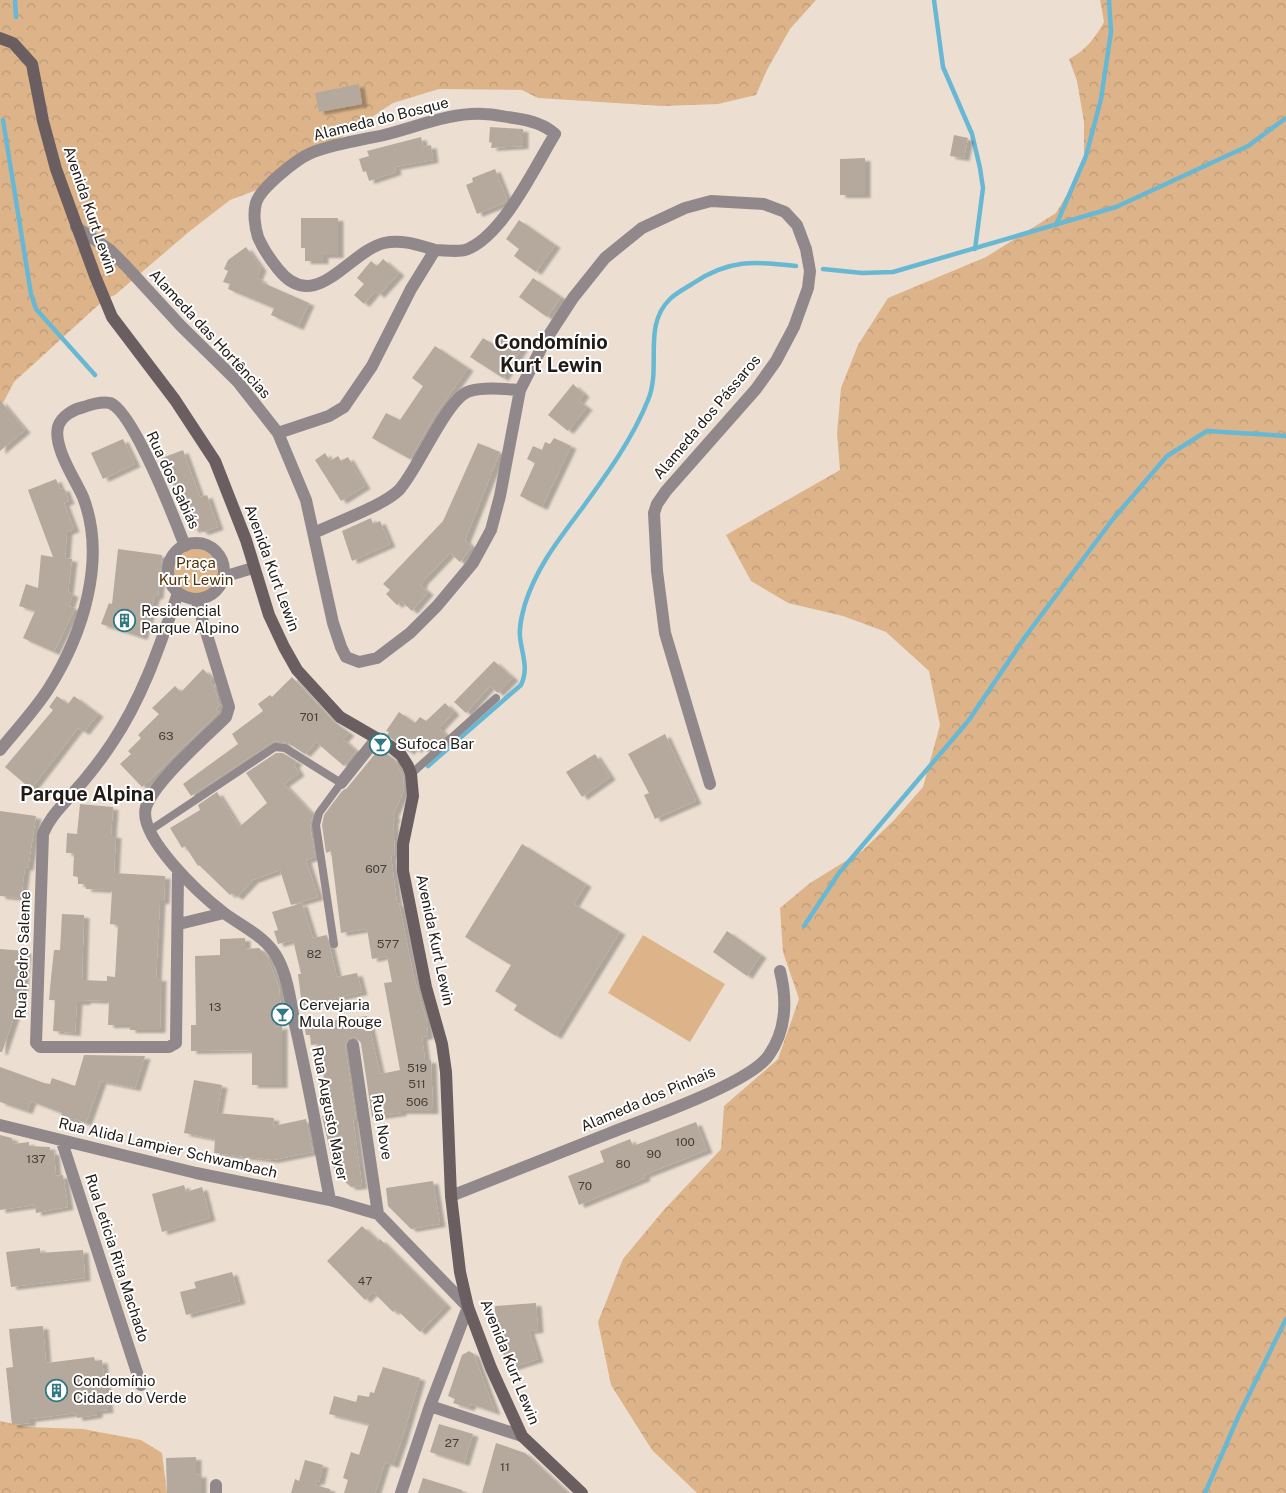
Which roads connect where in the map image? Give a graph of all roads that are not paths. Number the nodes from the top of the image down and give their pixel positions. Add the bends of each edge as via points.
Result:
1 (0, 38) edge
2 (76, 227) junction
3 (436, 250) junction
4 (605, 258) joint
5 (520, 390) junction
6 (278, 433) junction
7 (314, 533) junction
8 (185, 546) junction
9 (253, 568) junction
10 (223, 577) junction
11 (178, 593) junction
12 (196, 599) junction
13 (496, 698) dead end
14 (377, 738) junction
15 (0, 750) edge
16 (411, 774) junction
17 (341, 783) junction
18 (710, 784) dead end
19 (149, 831) junction
20 (178, 872) junction
21 (224, 913) junction
22 (179, 924) junction
23 (334, 944) dead end
24 (780, 971) dead end
25 (353, 1045) dead end
26 (0, 1125) edge
27 (62, 1142) junction
28 (451, 1196) junction
29 (330, 1200) junction
30 (378, 1214) junction
31 (468, 1307) junction
32 (141, 1385) dead end
33 (430, 1406) junction
34 (522, 1436) junction
35 (401, 1493) edge
36 (582, 1493) edge

1 - 2 main road, Avenida Kurt Lewin via 13,43 32,64 42,121
2 - 6 street, Alameda das Hortências via 110,250 125,265 238,382
2 - 9 main road, Avenida Kurt Lewin via 112,316 175,400 215,461 246,540
3 - 3 street, Alameda do Bosque via 469,250 493,229 506,216 555,134 547,127 523,119 483,114 455,116 310,153 270,183 256,202 258,236 268,255 283,275 293,283 307,287 336,274 382,244 401,241
3 - 6 street via 411,289 372,366 344,406 329,416
4 - 5 street, Alameda das Hortências via 545,341
4 - 18 street, Alameda dos Pássaros via 642,228 685,208 711,201 764,204 784,212 797,225 806,249 810,272 808,288 794,327 776,361 756,389 666,491 654,513 665,633
5 - 7 street via 468,392 450,408 399,490 384,501
5 - 7 street, Alameda das Hortências via 491,530 473,563 437,606 410,633 377,658 354,661 341,647
6 - 7 street, Alameda das Hortências via 306,500
8 - 10 street via 202,544 217,553 224,568
8 - 11 street via 172,556 168,572 169,580
8 - 15 street, Rua dos Sabiás via 149,460 119,411 111,404 100,402 63,417 58,428 60,449 83,497 90,520 93,554 89,584 82,617 49,688
9 - 10 street
9 - 14 main road, Avenida Kurt Lewin via 269,615 297,670 340,717
10 - 12 street via 214,593
11 - 12 street
11 - 22 street, Rua Pedro Saleme via 134,706 112,742 47,824 43,834 36,1043 46,1048 169,1047 176,1043
12 - 19 street via 229,707 226,717 152,796 145,818
13 - 16 lane
14 - 16 main road, Avenida Kurt Lewin via 401,755
14 - 17 street
16 - 28 main road, Avenida Kurt Lewin via 413,796 403,844 403,871 424,978 442,1044
17 - 19 lane via 285,748 275,747
17 - 23 lane via 318,813 316,825
19 - 20 street, Rua Augusto Mayer
20 - 21 street, Rua Augusto Mayer
20 - 22 street, Rua Pedro Saleme
21 - 22 street
21 - 29 street, Rua Augusto Mayer via 257,935 278,959 286,982
24 - 28 street, Alameda dos Pinhais via 786,1008 782,1024 770,1054 749,1073 666,1111
25 - 30 street, Rua Nove
26 - 27 street, Rua Alida Lampier Schwambach
27 - 29 street, Rua Alida Lampier Schwambach
27 - 32 street, Rua Leticia Rita Machado
28 - 31 main road, Avenida Kurt Lewin via 460,1272
29 - 30 street, Rua Augusto Mayer
30 - 31 street, Rua Augusto Mayer
31 - 33 street
31 - 34 main road, Avenida Kurt Lewin
33 - 34 street
33 - 35 street
34 - 36 main road, Avenida Kurt Lewin

